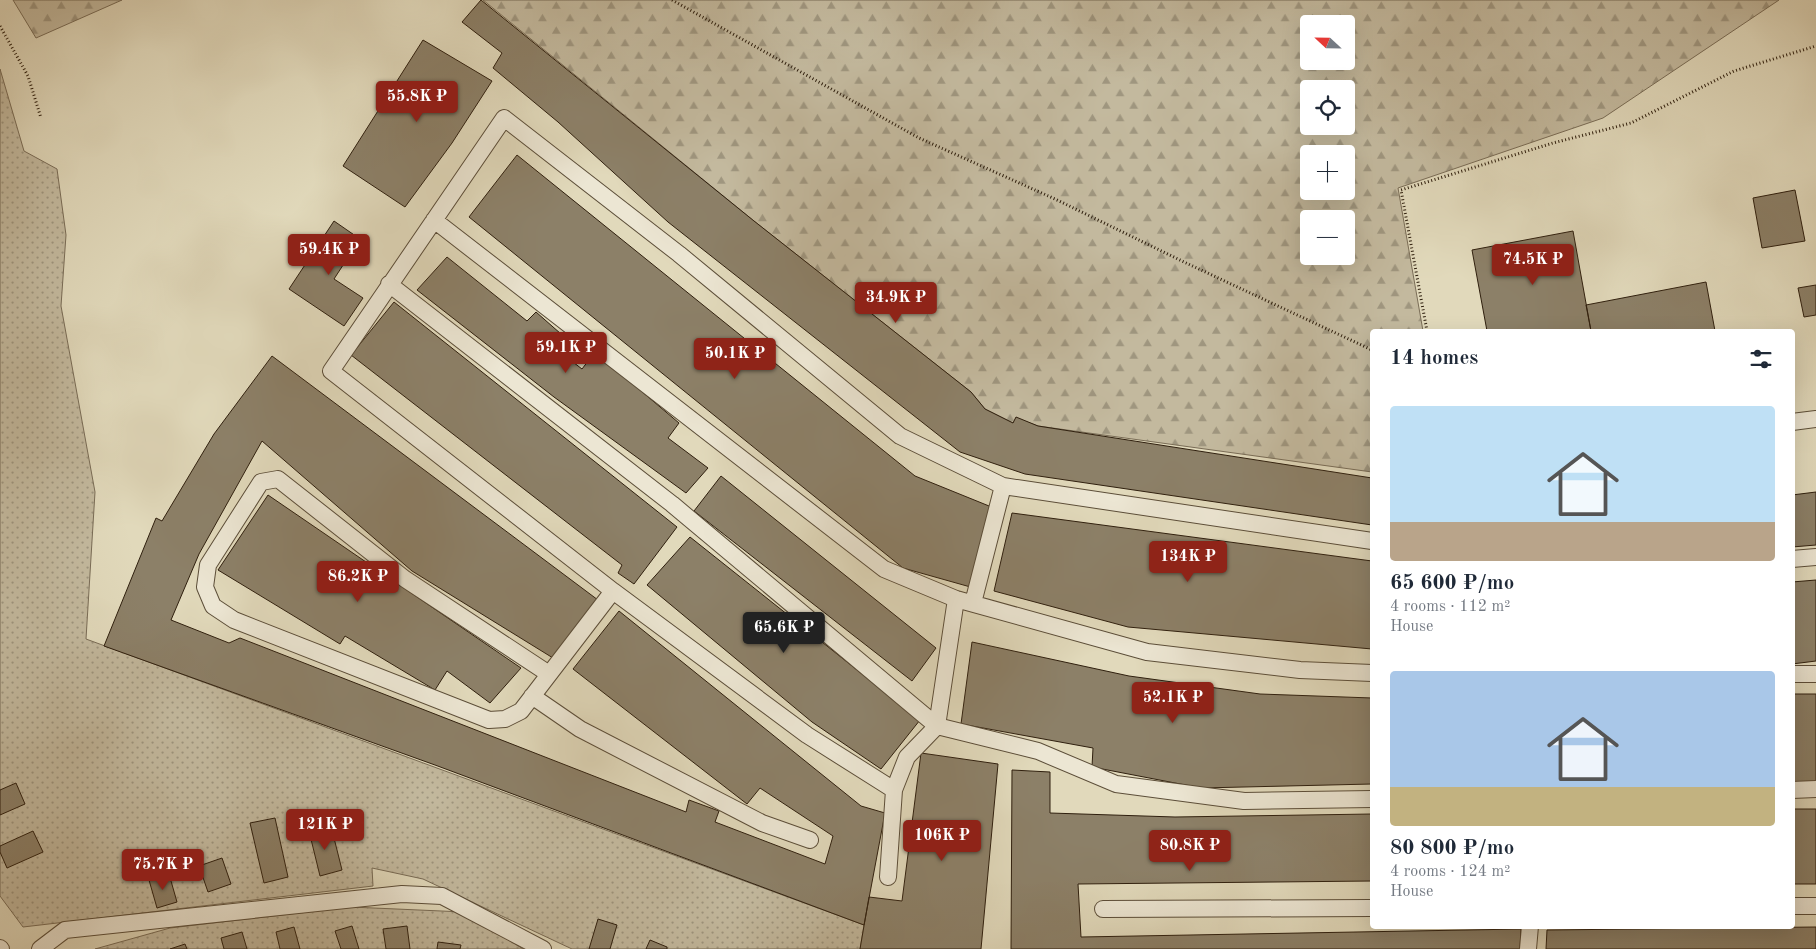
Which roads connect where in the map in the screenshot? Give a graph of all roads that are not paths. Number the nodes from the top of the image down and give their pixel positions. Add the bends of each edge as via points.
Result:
1 (434, 220) junction
2 (389, 284) junction
3 (1816, 419) edge
4 (1795, 422) edge
5 (1003, 486) junction
6 (1370, 541) edge
7 (1816, 557) edge
8 (1795, 559) edge
9 (613, 590) junction
10 (956, 599) junction
11 (973, 603) junction
12 (1370, 673) edge
13 (549, 674) junction
14 (1795, 674) edge
15 (1816, 674) edge
16 (532, 696) junction
17 (937, 726) junction
18 (1816, 789) edge
19 (894, 790) junction
20 (1795, 790) edge
21 (1370, 798) edge
22 (810, 840) dead end
23 (888, 877) dead end
24 (1795, 906) edge
25 (1816, 906) edge
26 (1370, 908) edge
27 (1103, 909) dead end
28 (1530, 929) edge
29 (40, 949) edge
30 (542, 949) edge
31 (1528, 949) edge

1 - 2 lane
1 - 5 lane via 504,118 679,254 900,436
1 - 10 lane via 884,569
2 - 9 lane via 331,371
2 - 17 lane via 672,504
3 - 4 lane
5 - 6 lane
5 - 11 lane
7 - 8 lane
9 - 13 lane
9 - 19 lane via 808,735
10 - 11 lane
10 - 17 lane
11 - 12 lane via 1147,652 1300,670
13 - 16 lane
13 - 16 lane via 405,579 278,479 261,482 208,565 205,587 213,606 234,620 489,720 505,719 520,711
14 - 15 lane
16 - 22 lane via 588,734 762,823
17 - 19 lane via 907,757
17 - 21 lane via 1038,751 1116,784 1244,801
18 - 20 lane
19 - 23 lane
24 - 25 lane
26 - 27 lane
28 - 31 lane
29 - 30 lane via 65,930 402,894 442,896

